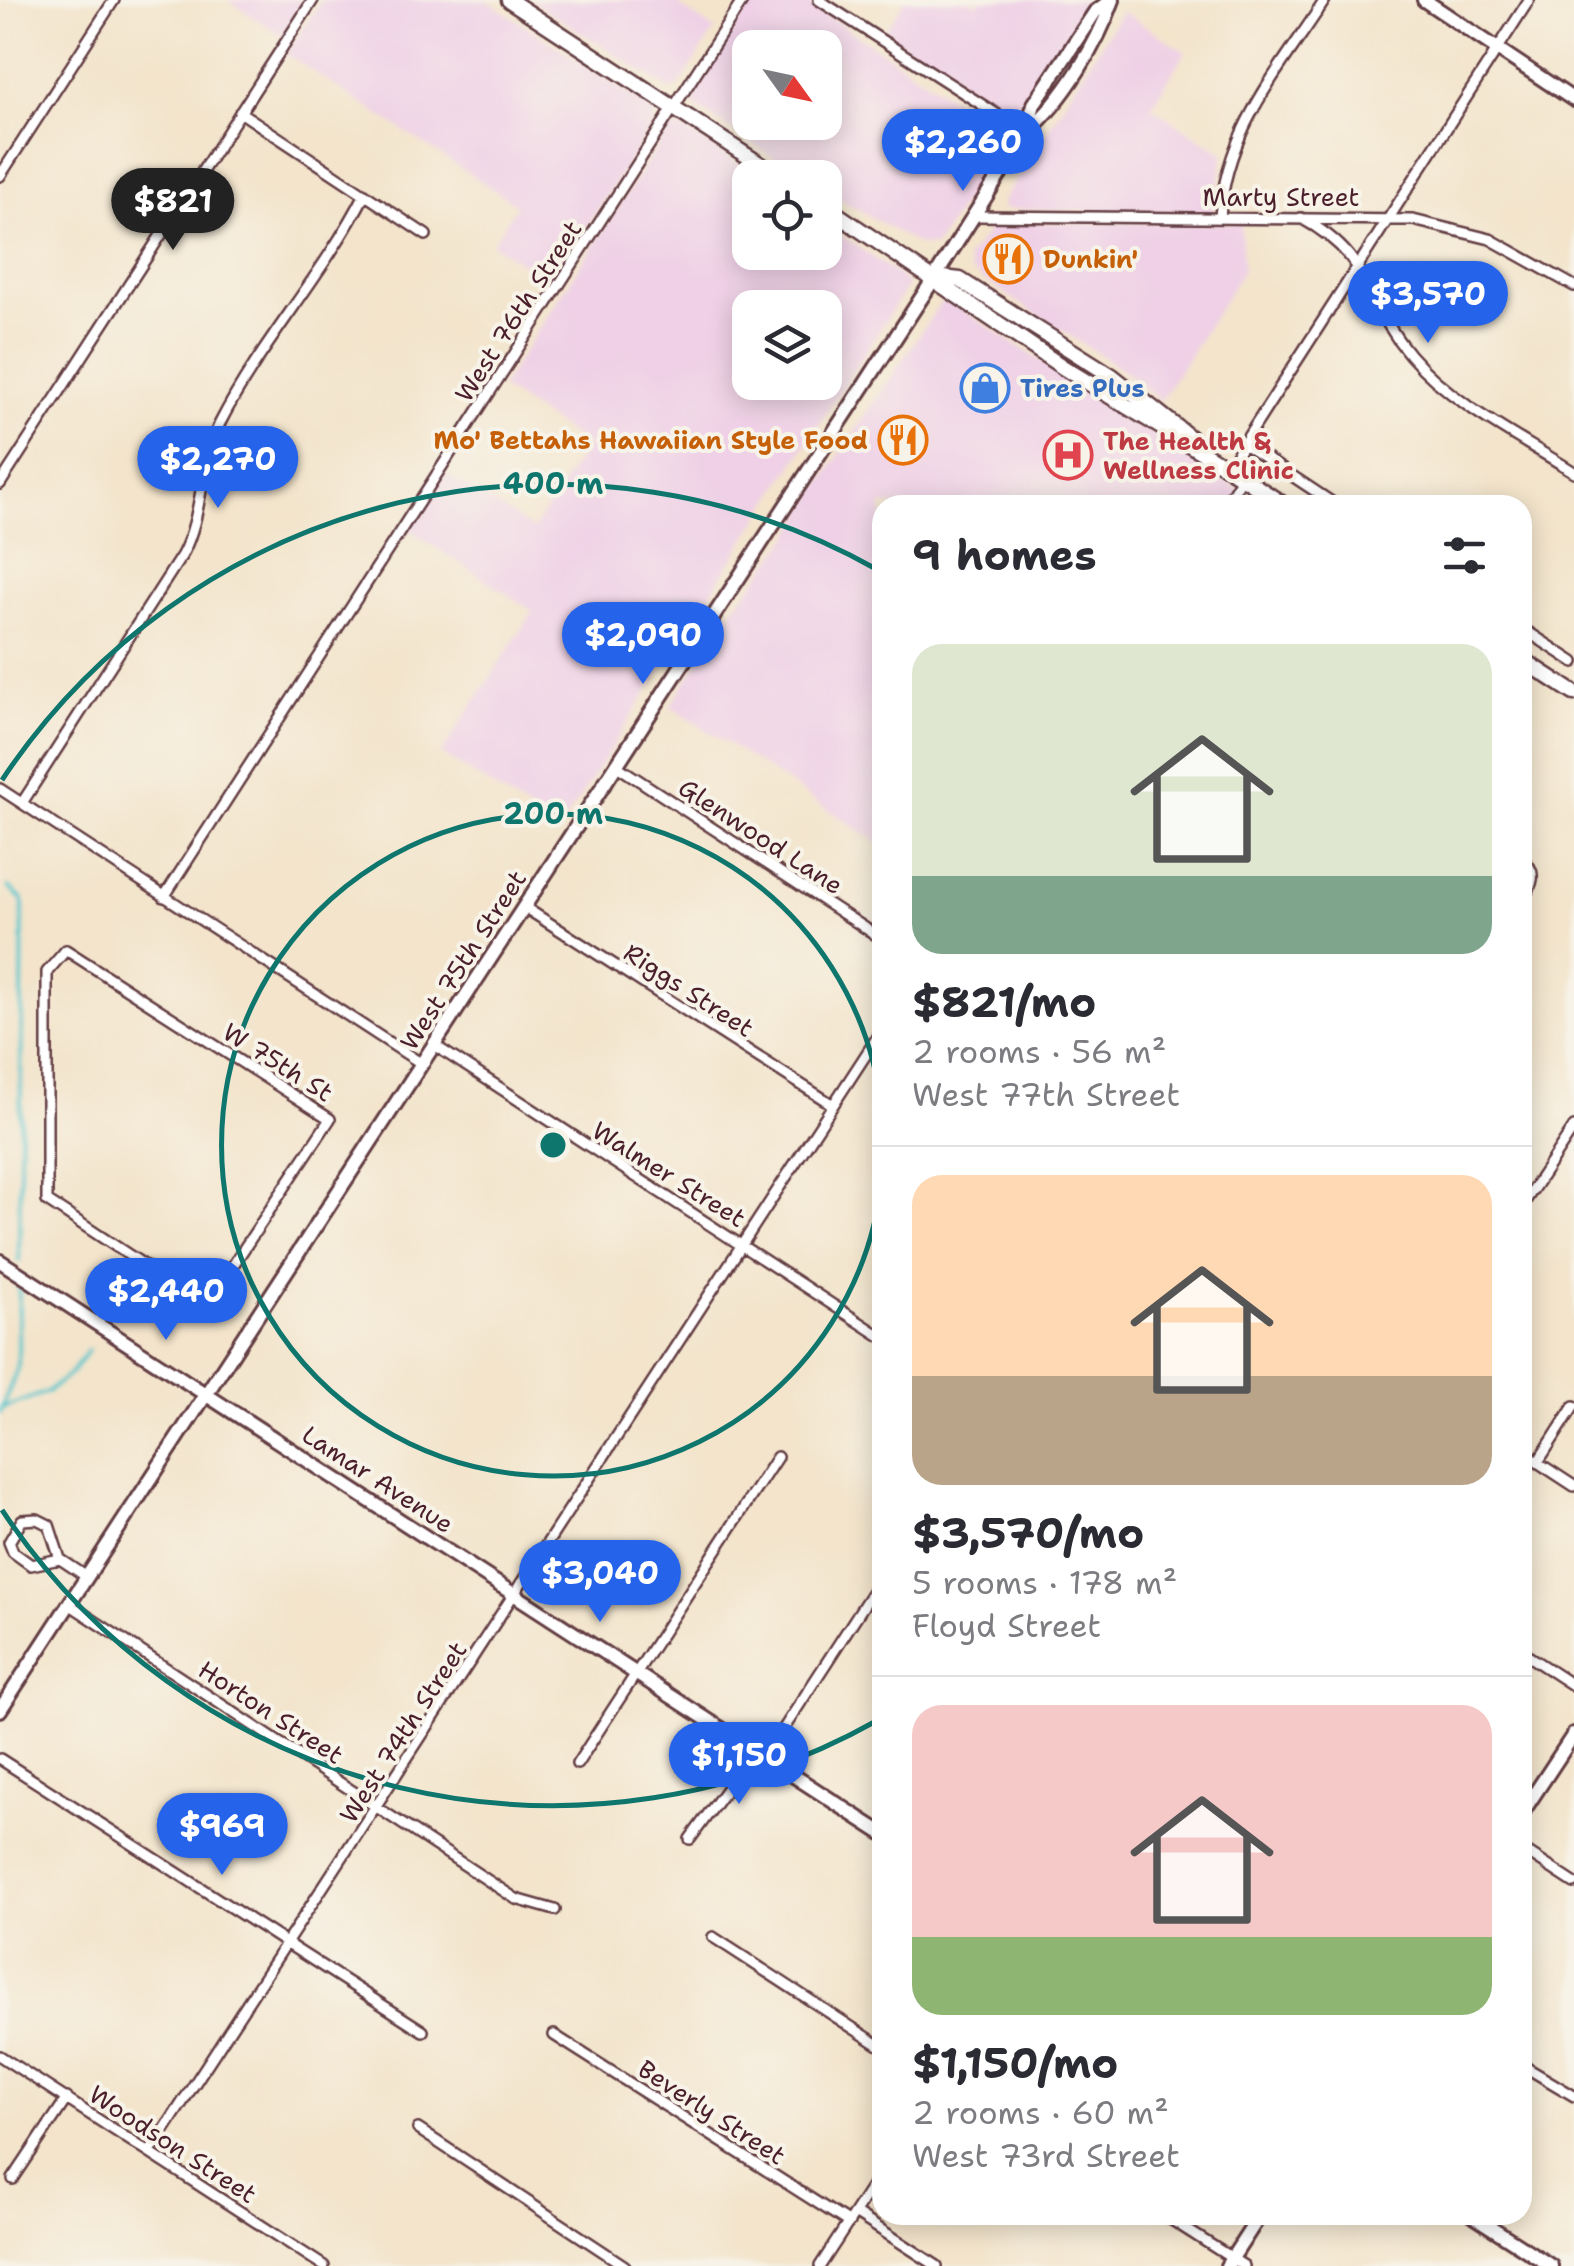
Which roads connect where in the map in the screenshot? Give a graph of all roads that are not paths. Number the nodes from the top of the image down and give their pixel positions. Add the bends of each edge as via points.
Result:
1 (114, 0) edge
2 (313, 0) edge
3 (509, 0) edge
4 (743, 0) edge
5 (819, 0) edge
6 (1112, 0) edge
7 (1325, 0) edge
8 (1424, 0) edge
9 (1529, 0) edge
10 (1497, 49) junction
11 (1574, 100) edge
12 (674, 107) junction
13 (240, 112) junction
14 (1026, 132) junction
15 (754, 160) edge
16 (0, 176) edge
17 (365, 194) junction
18 (974, 216) junction
19 (1220, 216) junction
20 (842, 217) edge
21 (1300, 218) junction
22 (1388, 219) junction
23 (426, 235) dead end
24 (1358, 267) junction
25 (935, 277) junction
26 (1574, 286) edge
27 (1244, 444) junction
28 (1228, 468) junction
29 (1574, 472) edge
30 (1242, 478) junction
31 (0, 484) edge
32 (1231, 495) edge
33 (1268, 495) edge
34 (1321, 495) edge
35 (1532, 635) edge
36 (1574, 662) edge
37 (1532, 666) edge
38 (1574, 693) edge
39 (617, 766) junction
40 (0, 789) edge
41 (22, 803) junction
42 (164, 897) junction
43 (524, 907) junction
44 (872, 932) edge
45 (434, 1045) junction
46 (872, 1045) edge
47 (422, 1064) junction
48 (832, 1106) junction
49 (1574, 1127) edge
50 (1532, 1191) edge
51 (742, 1243) junction
52 (0, 1261) edge
53 (206, 1306) joint
54 (872, 1330) edge
55 (205, 1394) junction
56 (1574, 1406) edge
57 (776, 1457) dead end
58 (1532, 1458) edge
59 (1538, 1462) junction
60 (1574, 1486) edge
61 (60, 1559) junction
62 (87, 1577) junction
63 (872, 1592) edge
64 (515, 1595) junction
65 (69, 1604) junction
66 (1532, 1659) edge
67 (636, 1673) junction
68 (1574, 1686) edge
69 (0, 1710) edge
70 (1574, 1734) edge
71 (761, 1753) junction
72 (0, 1758) edge
73 (577, 1764) dead end
74 (1532, 1798) edge
75 (378, 1807) junction
76 (872, 1826) edge
77 (690, 1840) dead end
78 (1532, 1856) edge
79 (1574, 1883) edge
80 (555, 1910) dead end
81 (713, 1937) dead end
82 (288, 1944) junction
83 (423, 2031) dead end
84 (554, 2034) dead end
85 (872, 2040) edge
86 (0, 2056) edge
87 (1532, 2071) edge
88 (1574, 2096) edge
89 (67, 2098) junction
90 (418, 2129) dead end
91 (150, 2152) junction
92 (13, 2178) dead end
93 (872, 2187) edge
94 (852, 2218) junction
95 (1179, 2225) edge
96 (1255, 2225) edge
97 (1487, 2225) edge
98 (1234, 2263) edge
99 (324, 2266) edge
100 (625, 2266) edge
101 (820, 2266) edge
102 (937, 2266) edge
103 (1550, 2266) edge

1 - 16 street
2 - 13 street
3 - 12 main road
4 - 12 street, West 76th Street
5 - 14 street
6 - 14 main road, West 75th Street via 1096,12 1034,104
7 - 19 street via 1239,134 1224,175
8 - 10 main road
9 - 10 street
10 - 11 main road
10 - 22 street
12 - 15 main road
12 - 42 street, West 76th Street
13 - 17 street
13 - 31 street
14 - 18 main road, West 75th Street
17 - 23 street
17 - 41 street via 222,418 182,555
18 - 19 street, Marty Street
18 - 25 main road, West 75th Street
19 - 21 street, Marty Street
20 - 25 main road
21 - 22 street, Marty Street
21 - 24 street via 1339,241
22 - 24 street
22 - 26 street, Marty Street via 1490,240
24 - 27 street
24 - 29 street via 1395,336 1424,370
25 - 28 main road via 1064,368
25 - 39 main road, West 75th Street
27 - 28 street
27 - 34 street
28 - 30 main road
30 - 32 street
30 - 33 main road
35 - 36 street
37 - 38 main road
39 - 43 main road, West 75th Street
39 - 44 street, Glenwood Lane
40 - 41 street
41 - 42 street
42 - 47 street
43 - 45 main road, West 75th Street
43 - 48 street, Riggs Street
45 - 47 main road, West 75th Street
45 - 51 street, Walmer Street
46 - 48 street, West 74th Street
47 - 55 main road, West 75th Street
48 - 51 street, West 74th Street
49 - 50 street
51 - 54 street, Walmer Street
51 - 64 street, West 74th Street
52 - 55 main road, Lamar Avenue
53 - 53 street, W 75th St via 330,1119 66,950 47,972 47,1201
55 - 62 main road, West 75th Street
55 - 64 main road, Lamar Avenue
56 - 59 street
57 - 67 street
58 - 59 street
59 - 60 street
61 - 61 street via 49,1525 22,1520 13,1529 9,1542 22,1562
61 - 62 street
62 - 65 main road, West 75th Street
63 - 71 street
64 - 67 main road, Lamar Avenue
64 - 75 street, West 74th Street
65 - 69 main road, West 75th Street
65 - 75 street, Horton Street
66 - 68 street
67 - 71 main road, Lamar Avenue
67 - 73 street
70 - 74 main road
71 - 76 main road, Lamar Avenue
71 - 77 street
72 - 82 street
75 - 80 street, Horton Street via 516,1899
75 - 82 street, West 74th Street
78 - 79 street
81 - 85 street
82 - 83 street
82 - 91 street, West 74th Street
84 - 94 street, Beverly Street
86 - 89 street, Woodson Street
87 - 88 street
89 - 91 street, Woodson Street
89 - 92 street
90 - 100 street
91 - 99 street, Woodson Street
93 - 94 street
94 - 101 street
94 - 102 street, Beverly Street
95 - 98 street
96 - 98 main road
97 - 103 main road

